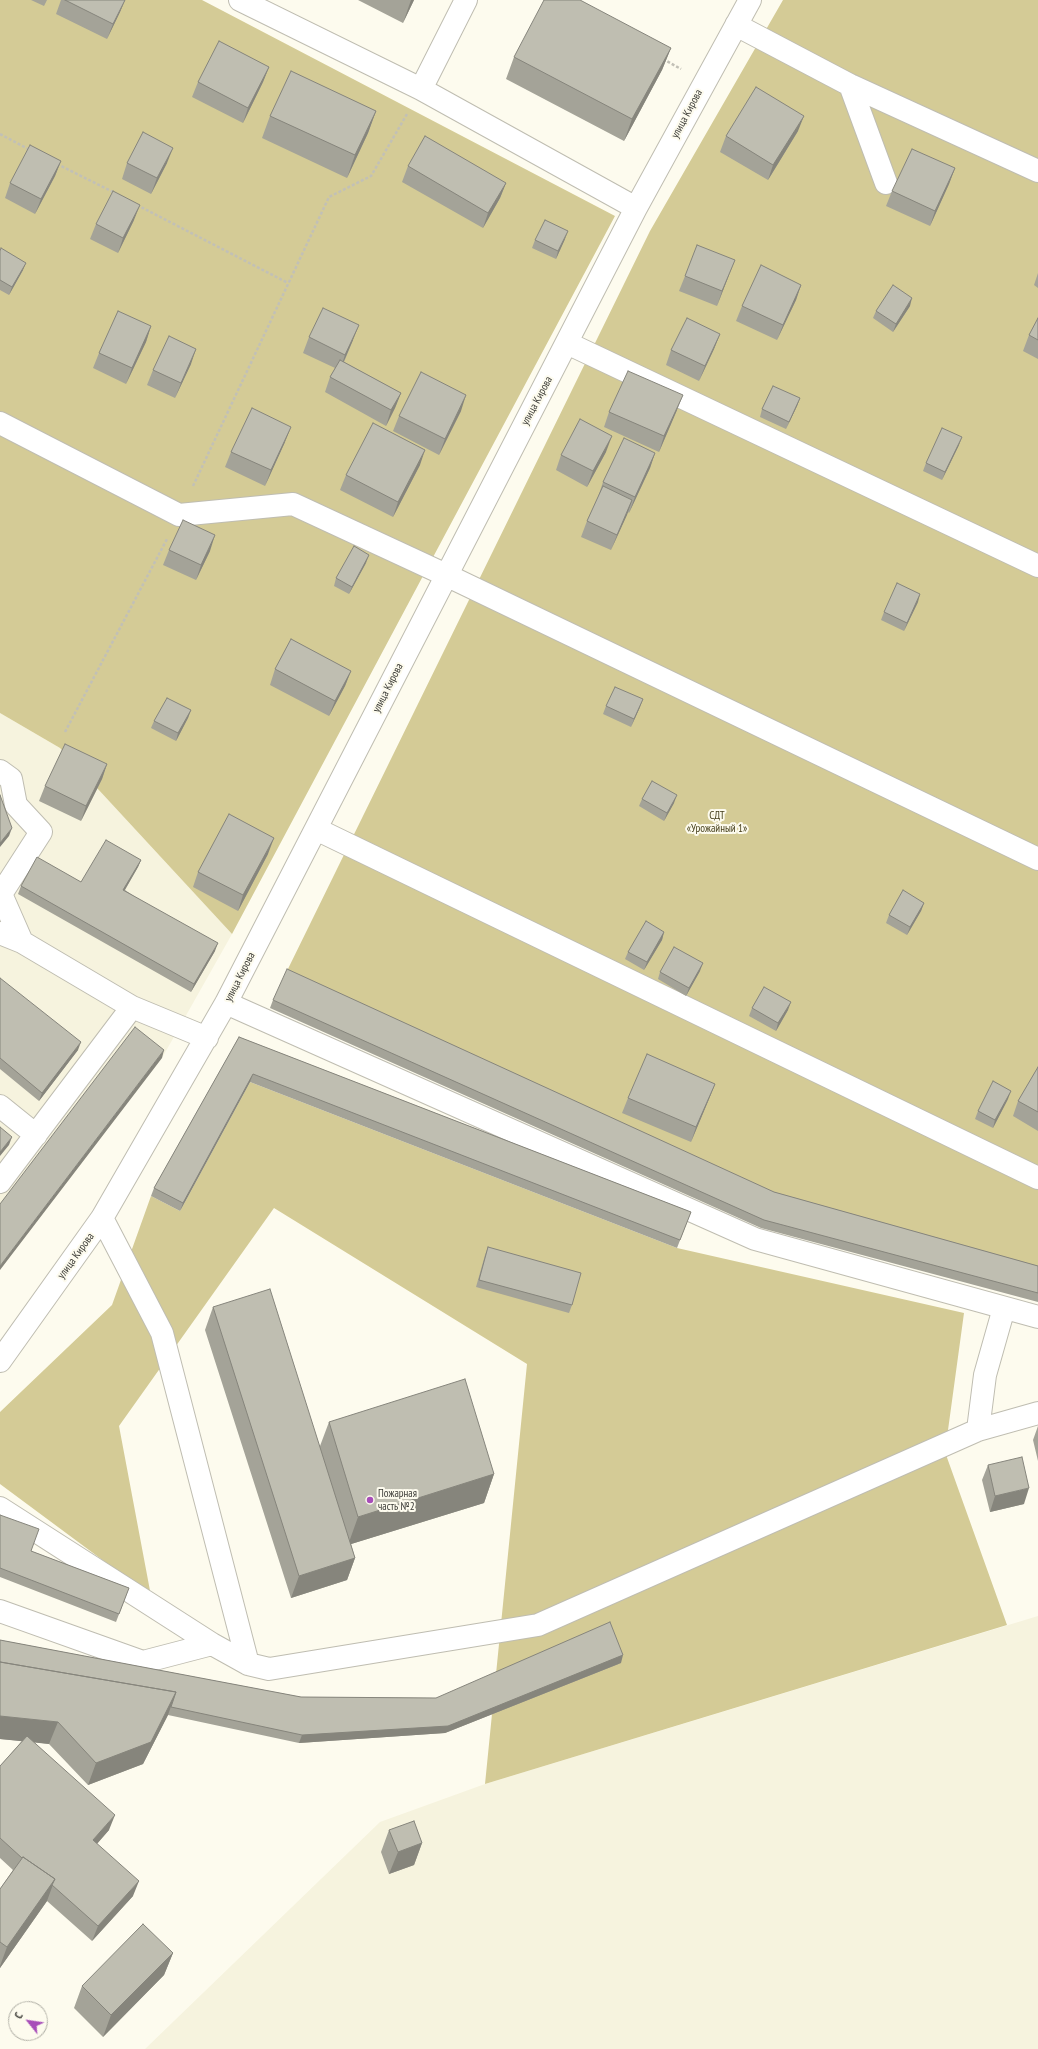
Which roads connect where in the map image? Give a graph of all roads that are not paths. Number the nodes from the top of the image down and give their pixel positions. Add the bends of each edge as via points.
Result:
1 (240, 0) edge
2 (466, 0) edge
3 (750, 0) edge
4 (736, 25) junction
5 (850, 85) junction
6 (421, 89) junction
7 (1038, 171) edge
8 (886, 183) dead end
9 (636, 208) junction
10 (567, 343) junction
11 (0, 423) edge
12 (1038, 566) edge
13 (446, 575) junction
14 (0, 771) edge
15 (316, 829) junction
16 (1038, 859) edge
17 (0, 933) edge
18 (22, 942) junction
19 (226, 1003) junction
20 (132, 1007) junction
21 (207, 1038) junction
22 (0, 1106) edge
23 (36, 1135) junction
24 (1038, 1178) edge
25 (0, 1182) edge
26 (102, 1218) junction
27 (1004, 1308) junction
28 (1038, 1317) edge
29 (0, 1361) edge
30 (1038, 1413) edge
31 (978, 1430) junction
32 (0, 1508) edge
33 (0, 1611) edge
34 (212, 1644) junction
35 (248, 1664) junction

1 - 6 street
2 - 6 street
3 - 4 street, улица Кирова
4 - 5 street
4 - 9 street, улица Кирова
5 - 7 street
5 - 8 street
6 - 9 street
9 - 10 street, улица Кирова
10 - 12 street
10 - 13 street, улица Кирова
11 - 13 street via 179,515 293,504
13 - 15 street, улица Кирова
13 - 16 street
14 - 18 street via 11,779 16,805 41,832 1,894
15 - 19 street, улица Кирова
15 - 24 street
17 - 18 street
18 - 20 street
19 - 21 street, улица Кирова
19 - 27 street via 755,1239
20 - 21 street
20 - 23 street
21 - 26 street, улица Кирова
22 - 23 street
23 - 25 street
26 - 29 street, улица Кирова
26 - 35 street via 162,1333
27 - 28 street
27 - 31 street via 985,1375
30 - 31 street
31 - 35 street via 538,1625 269,1669
32 - 34 street
33 - 34 street via 143,1662
34 - 35 street

